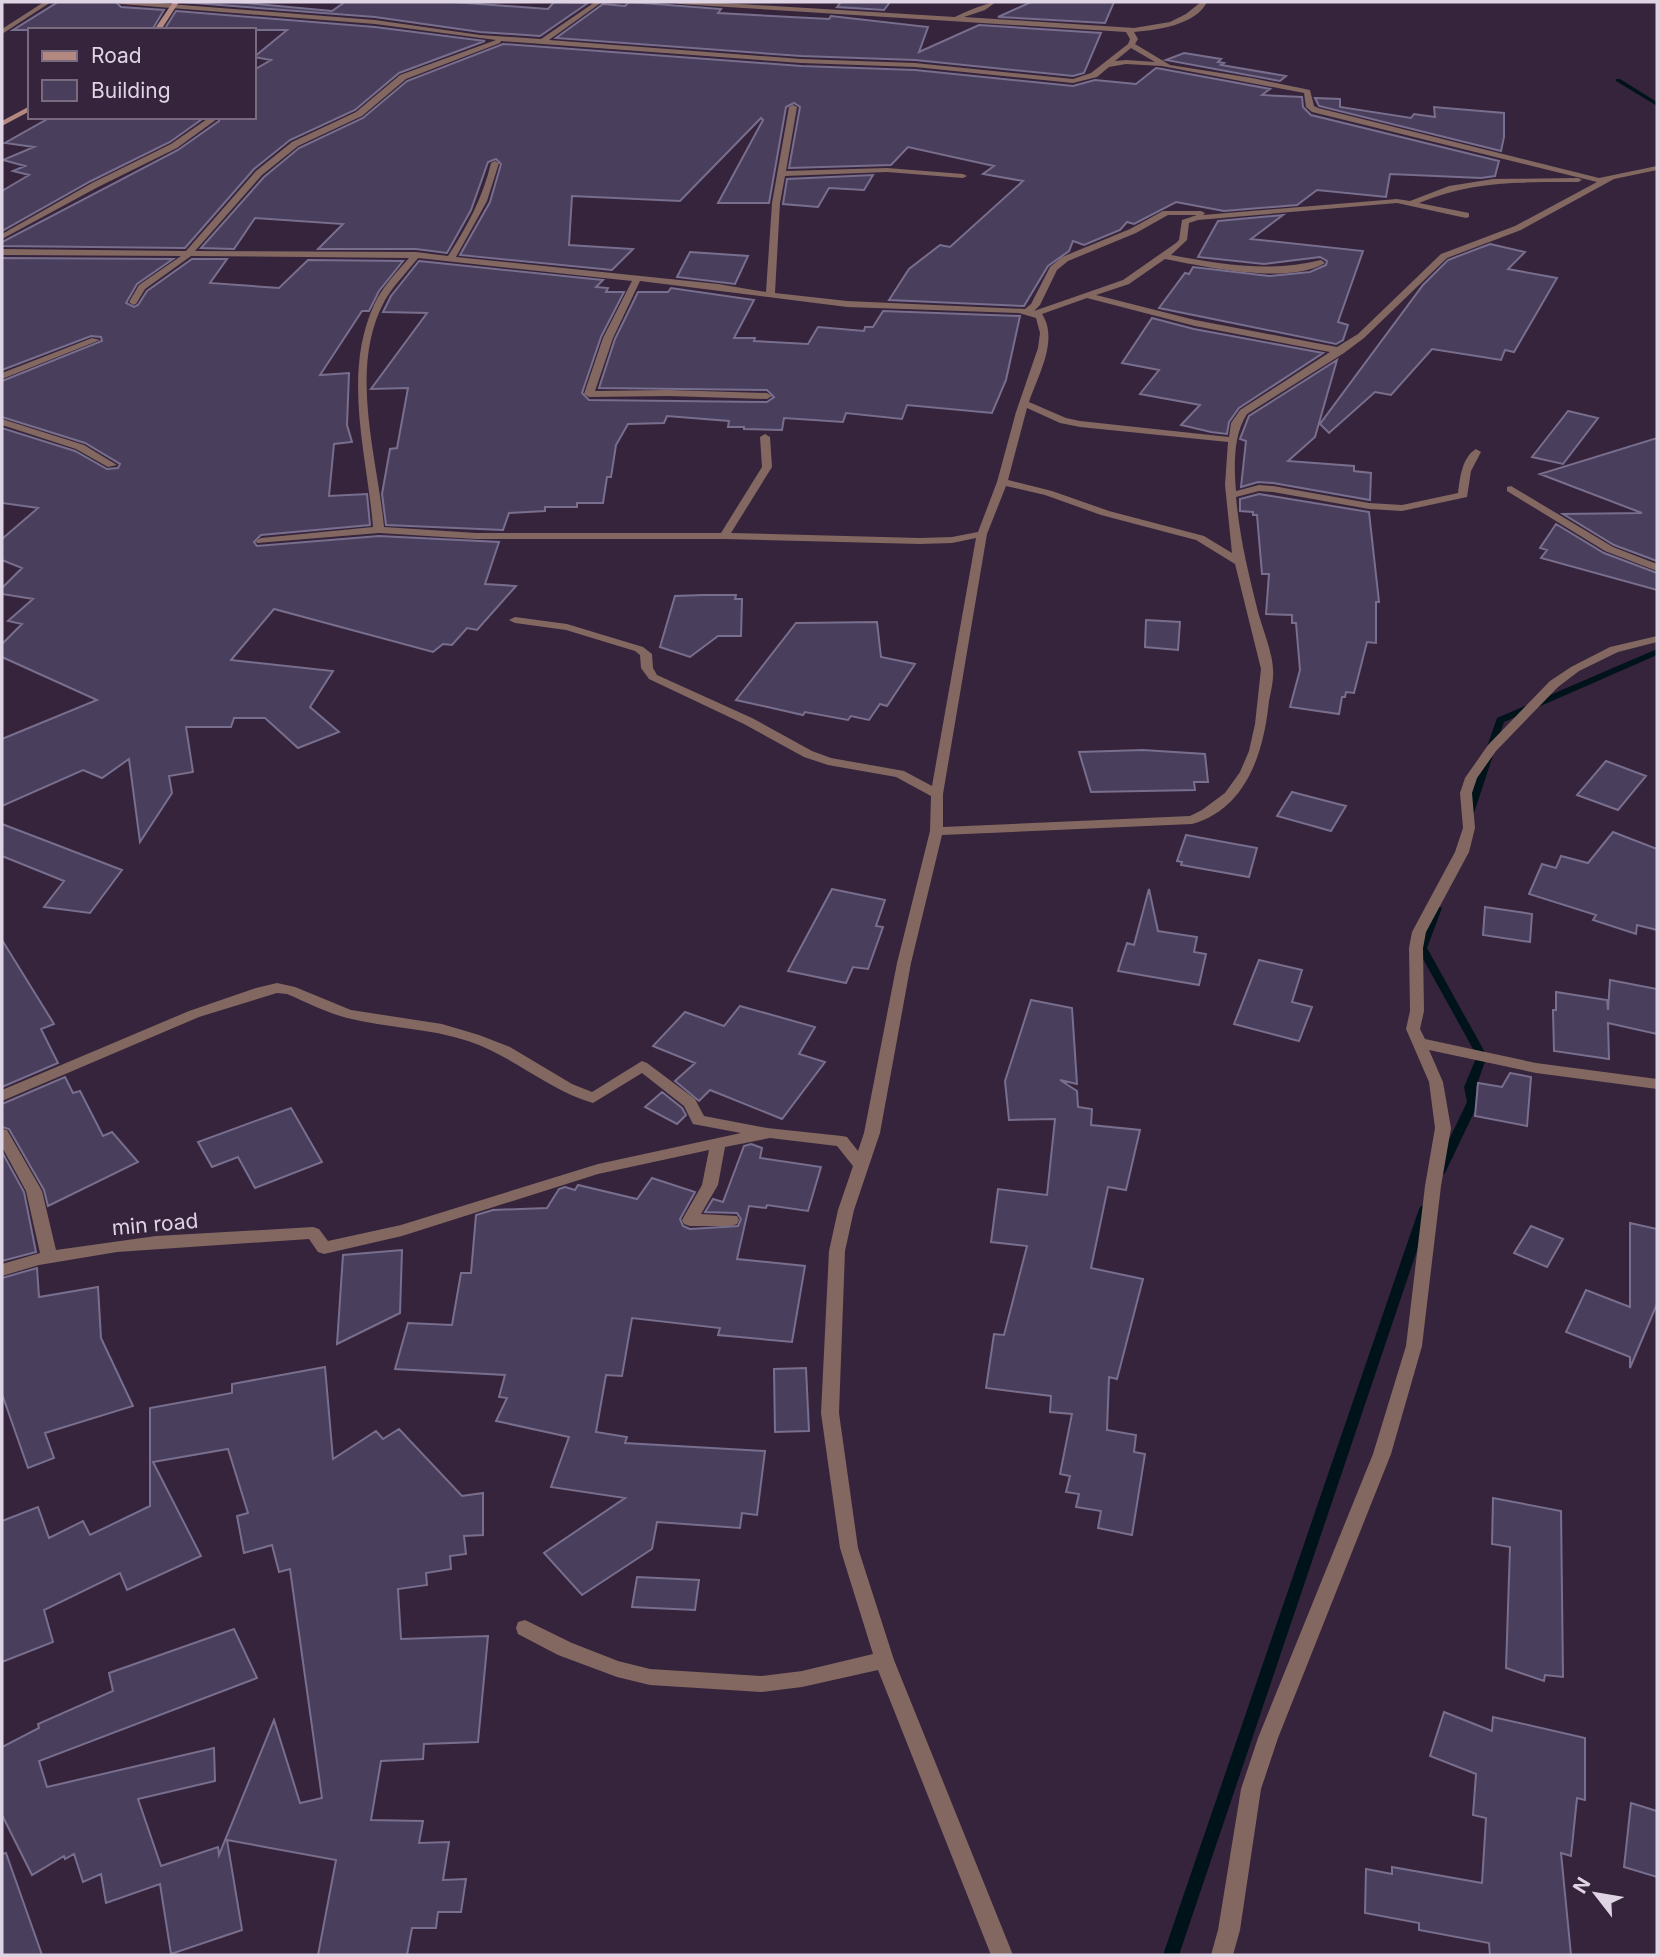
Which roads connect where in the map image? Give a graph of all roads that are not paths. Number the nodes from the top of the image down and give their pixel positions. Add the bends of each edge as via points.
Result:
1 (48, 2) edge
2 (121, 2) edge
3 (599, 2) edge
4 (679, 2) edge
5 (797, 2) edge
6 (993, 2) edge
7 (1204, 3) edge
8 (175, 4) edge
9 (782, 9) junction
10 (943, 20) junction
11 (160, 27) edge
12 (1129, 30) junction
13 (2, 32) edge
14 (506, 39) junction
15 (543, 41) junction
16 (1131, 45) junction
17 (1105, 65) junction
18 (1162, 65) junction
19 (793, 107) dead end
20 (28, 109) edge
21 (213, 119) dead end
22 (2, 124) edge
23 (495, 163) dead end
24 (1657, 168) edge
25 (782, 174) junction
26 (963, 176) dead end
27 (1611, 178) junction
28 (1598, 180) junction
29 (1412, 203) junction
30 (1231, 214) junction
31 (1466, 215) dead end
32 (2, 237) edge
33 (190, 251) junction
34 (2, 252) edge
35 (416, 255) junction
36 (1164, 256) junction
37 (450, 259) junction
38 (1321, 263) dead end
39 (637, 279) junction
40 (770, 295) junction
41 (1087, 296) junction
42 (133, 302) dead end
43 (1032, 312) junction
44 (95, 340) dead end
45 (1341, 351) junction
46 (2, 376) edge
47 (767, 396) dead end
48 (1024, 403) junction
49 (2, 422) edge
50 (765, 437) dead end
51 (1233, 440) junction
52 (1476, 452) dead end
53 (112, 465) dead end
54 (1002, 482) junction
55 (1511, 489) dead end
56 (1233, 495) junction
57 (379, 530) junction
58 (982, 534) junction
59 (724, 536) junction
60 (261, 541) dead end
61 (1241, 563) junction
62 (1657, 568) edge
63 (514, 620) dead end
64 (1657, 639) edge
65 (937, 794) junction
66 (936, 831) junction
67 (1420, 1043) junction
68 (1657, 1084) edge
69 (2, 1096) edge
70 (770, 1133) junction
71 (2, 1134) edge
72 (718, 1143) junction
73 (861, 1164) junction
74 (731, 1220) dead end
75 (49, 1256) junction
76 (2, 1270) edge
77 (525, 1628) dead end
78 (884, 1660) junction
79 (1002, 1955) edge
80 (1222, 1955) edge

1 - 13 street
2 - 8 street
3 - 15 street
4 - 9 street
5 - 9 street
6 - 10 street via 969,15
7 - 12 street via 1181,21
8 - 11 street
8 - 14 street
9 - 10 street
10 - 12 street
12 - 16 street via 1134,39
14 - 15 street
14 - 33 street via 403,78 359,114 295,144 259,173
15 - 17 street via 902,64 1073,81 1086,79
16 - 17 street
16 - 18 street
17 - 18 street
18 - 28 street via 1307,92 1315,110
19 - 25 street
20 - 22 street
21 - 32 street via 174,146
23 - 37 street via 475,221
24 - 27 street
25 - 26 street via 874,170
25 - 40 street
27 - 28 street
27 - 45 street via 1518,228 1444,256
28 - 29 street via 1475,181
29 - 30 street
29 - 31 street
30 - 36 street via 1185,222 1183,240
30 - 43 street via 1166,214 1065,259 1053,269
33 - 34 street
33 - 35 street
33 - 42 street via 142,287
35 - 37 street
35 - 57 street via 378,305 367,342 362,407 377,488
36 - 38 street via 1264,269 1298,269
36 - 41 street via 1126,282
37 - 39 street
39 - 40 street
39 - 47 street via 608,338 589,394
40 - 43 street via 847,304
41 - 43 street
41 - 45 street via 1195,323
43 - 48 street via 1043,321 1045,334
44 - 46 street
45 - 51 street via 1243,412
48 - 51 street via 1080,425
48 - 54 street
49 - 53 street via 80,447
50 - 59 street via 767,467
51 - 56 street
52 - 56 street via 1466,471 1463,495 1415,506 1369,506 1259,488
54 - 58 street
54 - 61 street via 1200,538
55 - 62 street via 1609,549
56 - 61 street via 1235,542
57 - 59 street via 476,536
57 - 60 street
58 - 59 street via 920,541
58 - 65 street
61 - 66 street via 1267,669 1255,751 1246,772 1221,804 1192,820
63 - 65 street via 567,627 639,649 646,654 653,677 748,720 800,750 828,761 900,774
64 - 67 street via 1595,657 1554,684 1492,748 1471,778 1466,793 1469,828 1462,852 1425,920 1416,948 1413,1029
65 - 66 street
66 - 73 street via 904,963 872,1133
67 - 68 street via 1536,1068
67 - 80 street via 1436,1082 1443,1128 1414,1346 1382,1454 1251,1789
69 - 70 street via 194,1014 277,988 348,1014 474,1038 593,1098 642,1066 690,1103 698,1120
70 - 72 street
70 - 73 street via 842,1142
71 - 75 street via 34,1191
72 - 74 street via 710,1185 690,1220
72 - 75 street, min road via 598,1169 380,1236 324,1248 313,1233
73 - 78 street via 838,1251 830,1413 849,1548
75 - 76 street, min road
77 - 78 street via 617,1669 661,1678 761,1684
78 - 79 street

